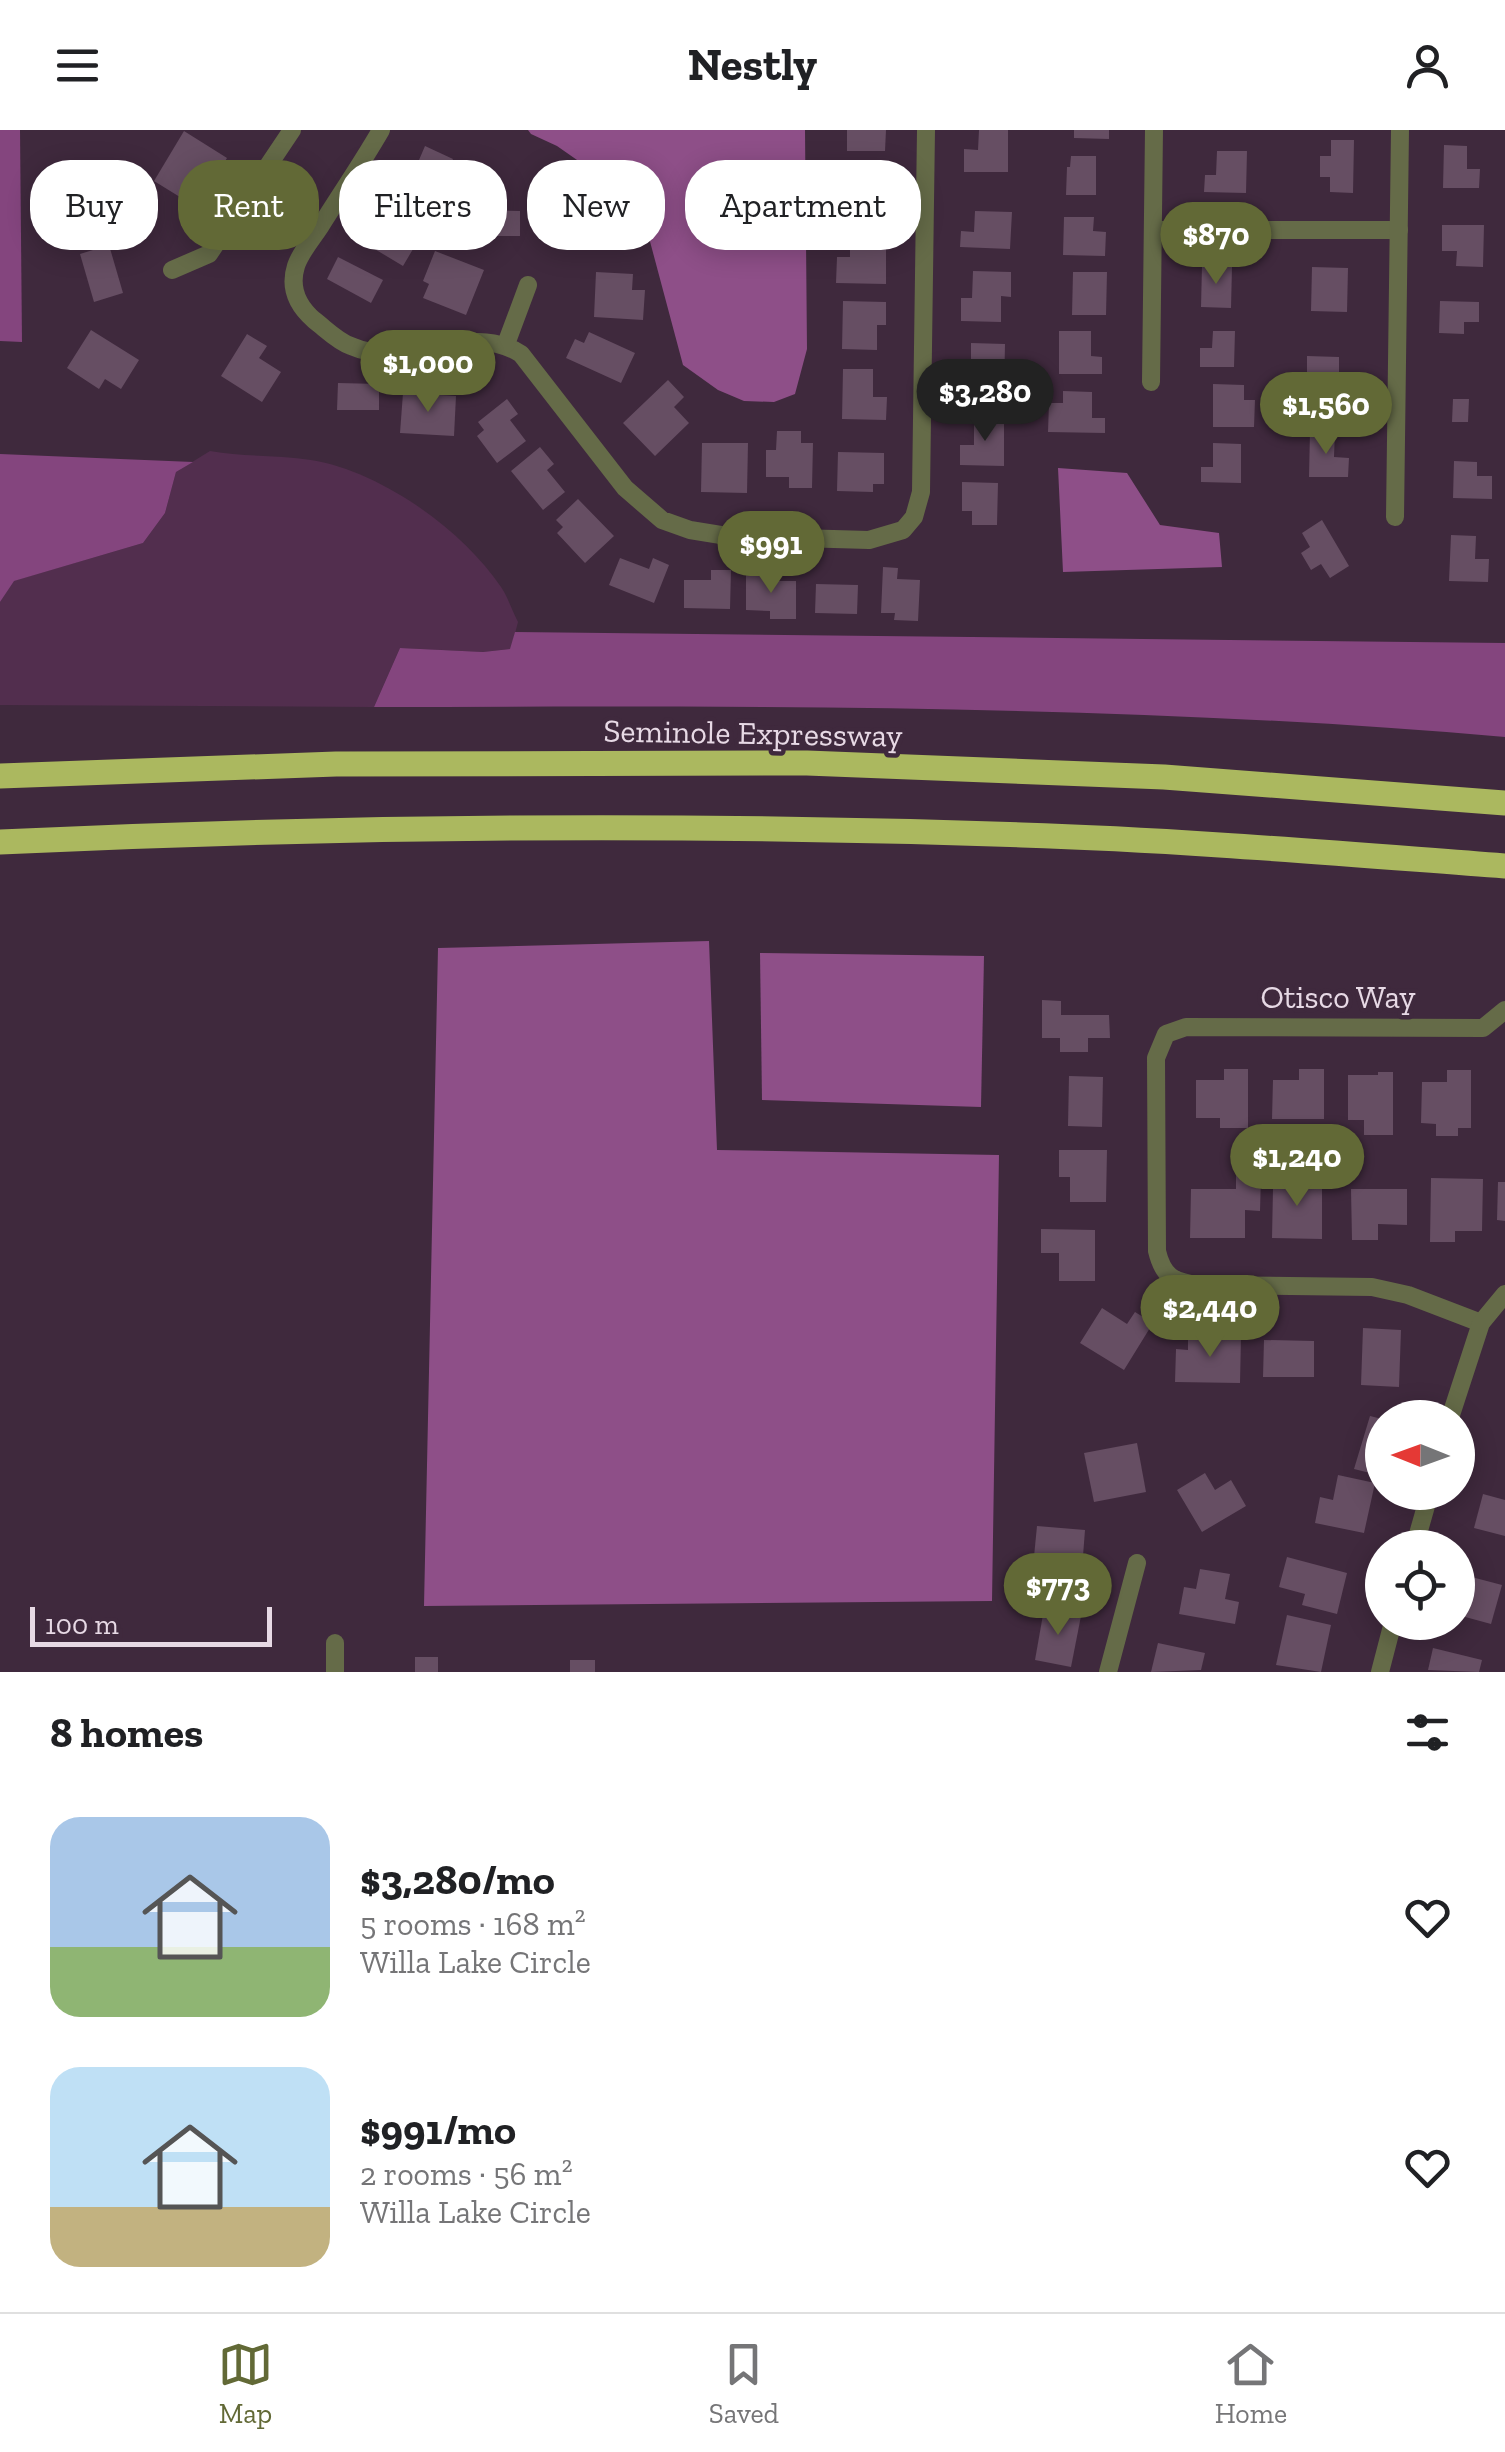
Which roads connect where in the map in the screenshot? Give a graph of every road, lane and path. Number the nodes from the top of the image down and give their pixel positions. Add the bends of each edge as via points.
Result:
1 (292, 130) edge
2 (380, 130) edge
3 (926, 130) edge
4 (1154, 130) edge
5 (1400, 130) edge
6 (1153, 230) junction
7 (1398, 230) junction
8 (172, 270) dead end
9 (528, 285) dead end
10 (506, 344) junction
11 (1151, 382) dead end
12 (1395, 517) dead end
13 (0, 776) edge
14 (1505, 802) edge
15 (0, 842) edge
16 (1505, 866) edge
17 (1505, 1010) edge
18 (1505, 1294) edge
19 (1480, 1324) junction
20 (1456, 1400) edge
21 (1137, 1563) dead end
22 (1389, 1640) edge
23 (335, 1642) dead end
24 (336, 1672) edge
25 (1108, 1672) edge
26 (1380, 1672) edge

1 - 8 street via 209,254
2 - 10 street via 296,264 300,308 350,346 376,353 469,341
3 - 10 street via 921,492 903,530 869,540 726,536 662,520 625,488 521,354
4 - 6 street
5 - 7 street
6 - 7 street
6 - 11 street
7 - 12 street
9 - 10 street
13 - 14 highway, Seminole Expressway via 336,764 807,763 1164,776
15 - 16 highway via 468,827 789,829 1133,840
17 - 19 street, Otisco Way via 1483,1028 1186,1027 1166,1034 1156,1058 1162,1270 1177,1282 1198,1285 1372,1287
18 - 19 street
19 - 20 street
21 - 25 street
22 - 26 street
23 - 24 street

